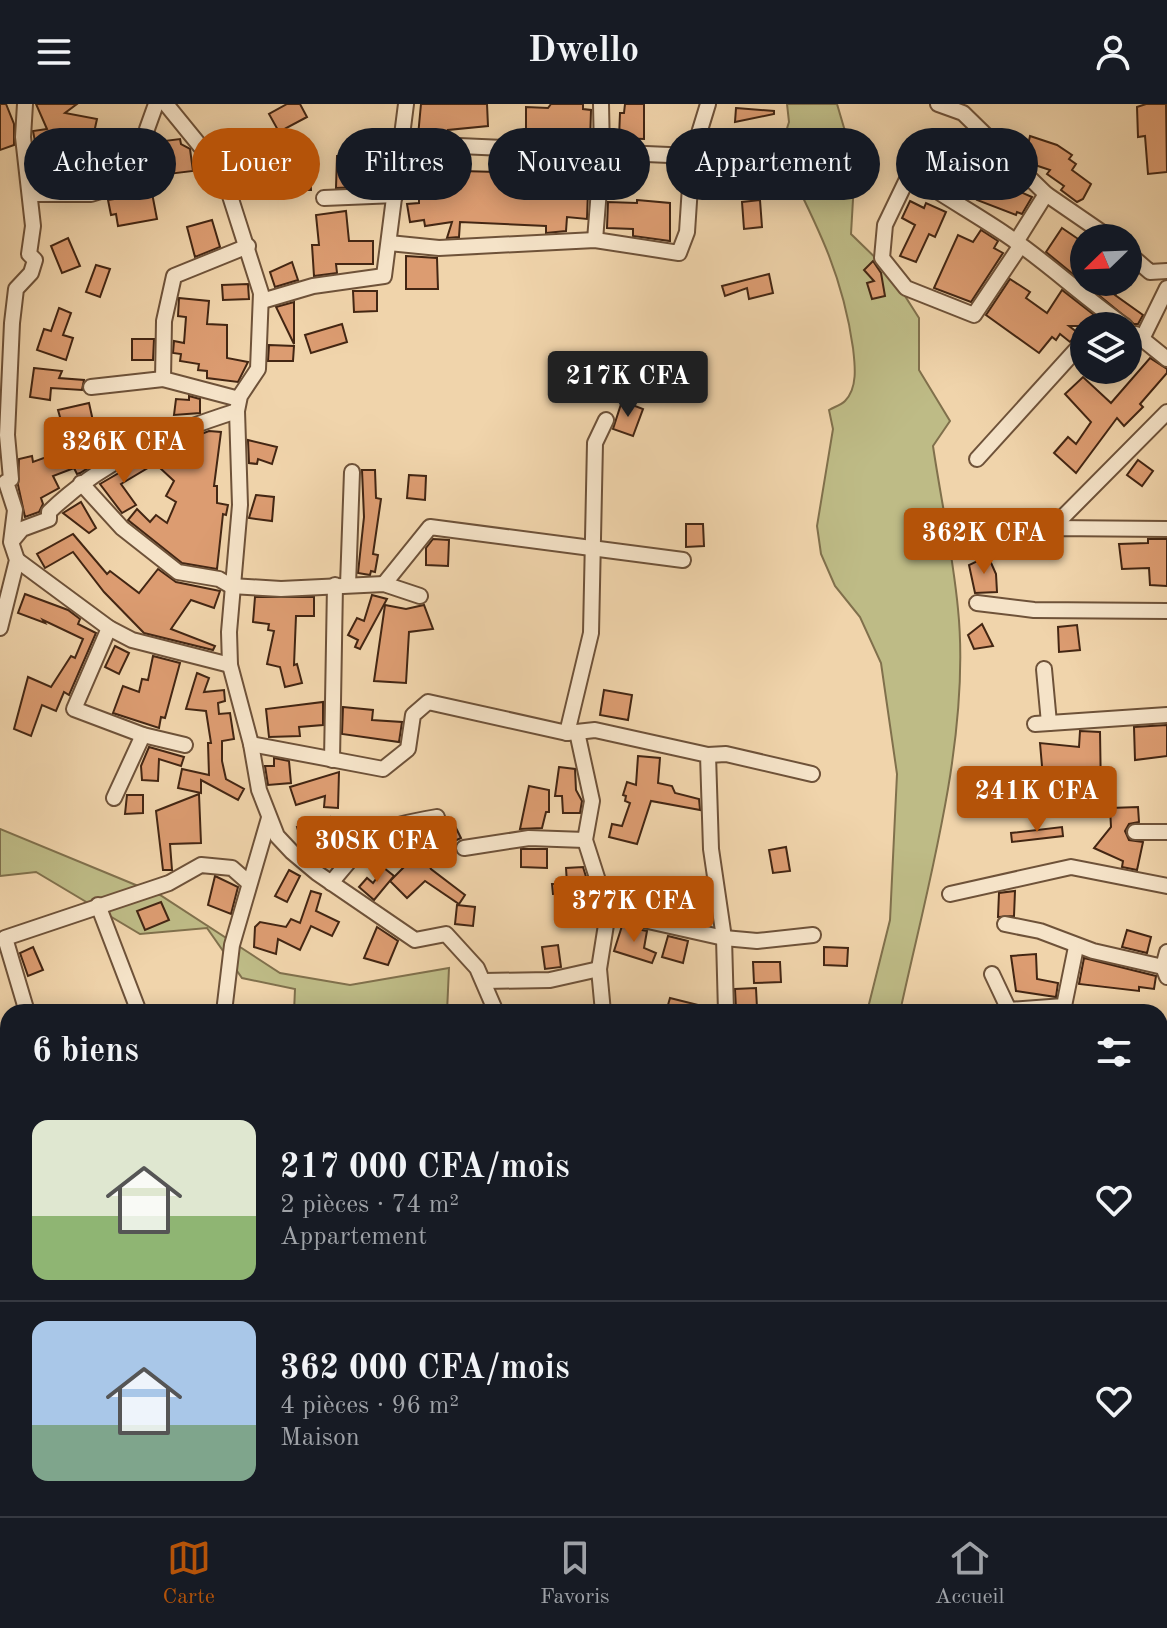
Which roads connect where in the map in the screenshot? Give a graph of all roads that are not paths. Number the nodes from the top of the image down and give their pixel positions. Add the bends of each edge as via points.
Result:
1 (25, 104) edge
2 (156, 104) edge
3 (166, 104) edge
4 (406, 104) edge
5 (601, 104) edge
6 (708, 104) edge
7 (938, 104) edge
8 (147, 128) edge
9 (403, 128) edge
10 (602, 128) edge
11 (701, 128) edge
12 (24, 145) edge
13 (1046, 194) junction
14 (324, 198) dead end
15 (336, 198) edge
16 (31, 200) edge
17 (395, 200) edge
18 (598, 200) edge
19 (689, 200) edge
20 (1090, 224) edge
21 (595, 240) junction
22 (389, 243) junction
23 (1018, 244) junction
24 (248, 246) junction
25 (1142, 265) edge
26 (1167, 271) edge
27 (1167, 288) edge
28 (262, 301) junction
29 (1105, 312) edge
30 (1142, 339) joint
31 (1070, 356) edge
32 (1167, 359) edge
33 (163, 379) junction
34 (91, 387) dead end
35 (238, 405) junction
36 (1167, 412) edge
37 (606, 420) dead end
38 (977, 459) dead end
39 (352, 472) dead end
40 (3, 482) edge
41 (81, 483) junction
42 (1052, 528) junction
43 (1167, 529) edge
44 (942, 540) dead end
45 (11, 542) junction
46 (595, 548) junction
47 (17, 560) junction
48 (683, 560) dead end
49 (384, 584) junction
50 (342, 585) junction
51 (231, 586) junction
52 (420, 596) dead end
53 (977, 603) dead end
54 (4, 609) edge
55 (1167, 611) edge
56 (0, 628) edge
57 (109, 628) junction
58 (230, 665) junction
59 (1044, 669) dead end
60 (1167, 715) edge
61 (572, 732) junction
62 (143, 735) junction
63 (251, 744) junction
64 (185, 745) dead end
65 (708, 755) junction
66 (332, 760) junction
67 (812, 774) dead end
68 (114, 798) dead end
69 (437, 817) dead end
70 (269, 818) junction
71 (1135, 832) dead end
72 (1167, 832) edge
73 (585, 840) junction
74 (464, 848) dead end
75 (249, 883) junction
76 (331, 883) junction
77 (1167, 886) edge
78 (950, 894) dead end
79 (98, 905) junction
80 (608, 912) junction
81 (1005, 924) dead end
82 (813, 935) dead end
83 (724, 938) junction
84 (1076, 947) junction
85 (1166, 966) edge
86 (599, 969) junction
87 (992, 974) dead end
88 (484, 981) junction
89 (25, 1004) edge
90 (136, 1004) edge
91 (225, 1004) edge
92 (493, 1004) edge
93 (602, 1004) edge
94 (726, 1004) edge
95 (1006, 1004) edge
96 (1064, 1004) edge

1 - 12 street
2 - 8 street
3 - 24 street via 223,174
4 - 9 street
5 - 10 street
6 - 11 street
7 - 13 street via 963,113
13 - 20 street
13 - 23 street
14 - 15 street
16 - 40 street via 29,254 35,260 16,289 7,435 11,479
17 - 22 street
18 - 21 street
19 - 21 street via 679,253
21 - 22 street via 439,248
22 - 28 street via 384,276 313,286
23 - 23 street via 910,173 885,225 882,258 906,288 974,315
23 - 29 street
24 - 28 street
24 - 33 street via 174,276 164,321
25 - 26 street via 1150,272
27 - 30 street
28 - 35 street via 258,369
30 - 32 street
31 - 38 street
33 - 34 street
33 - 35 street
35 - 41 street via 175,430
35 - 51 street via 240,505
36 - 42 street
37 - 46 street via 595,443
39 - 50 street
40 - 45 street via 15,510
41 - 45 street via 49,512 49,519 22,529
41 - 51 street via 122,528 178,572
42 - 43 street
42 - 44 street
45 - 47 street
46 - 48 street
46 - 49 street via 430,527
46 - 61 street via 591,633
47 - 54 street
47 - 57 street
49 - 50 street
49 - 52 street
50 - 51 street
50 - 66 street
51 - 58 street
53 - 55 street via 1034,610
54 - 56 street
57 - 58 street via 144,644
57 - 62 street via 74,709
58 - 63 street
59 - 60 street via 1042,723
61 - 65 street via 595,730
61 - 66 street via 428,702 413,715 408,749 383,769
61 - 73 street via 592,801
62 - 64 street
62 - 68 street
63 - 66 street
63 - 70 street
65 - 67 street via 726,754
65 - 83 street via 711,849
69 - 76 street via 373,833
70 - 75 street
70 - 76 street via 292,852
71 - 72 street
73 - 74 street via 529,838
73 - 80 street
75 - 79 street via 232,868 201,865 169,883
75 - 91 street via 232,945
76 - 88 street via 415,940 446,934
77 - 78 street via 1071,867
79 - 89 street via 5,938
79 - 90 street
80 - 83 street
80 - 86 street
81 - 84 street via 1040,931
82 - 83 street via 757,941
83 - 94 street
84 - 85 street
84 - 96 street
86 - 88 street via 550,980
86 - 93 street
87 - 95 street
88 - 92 street

